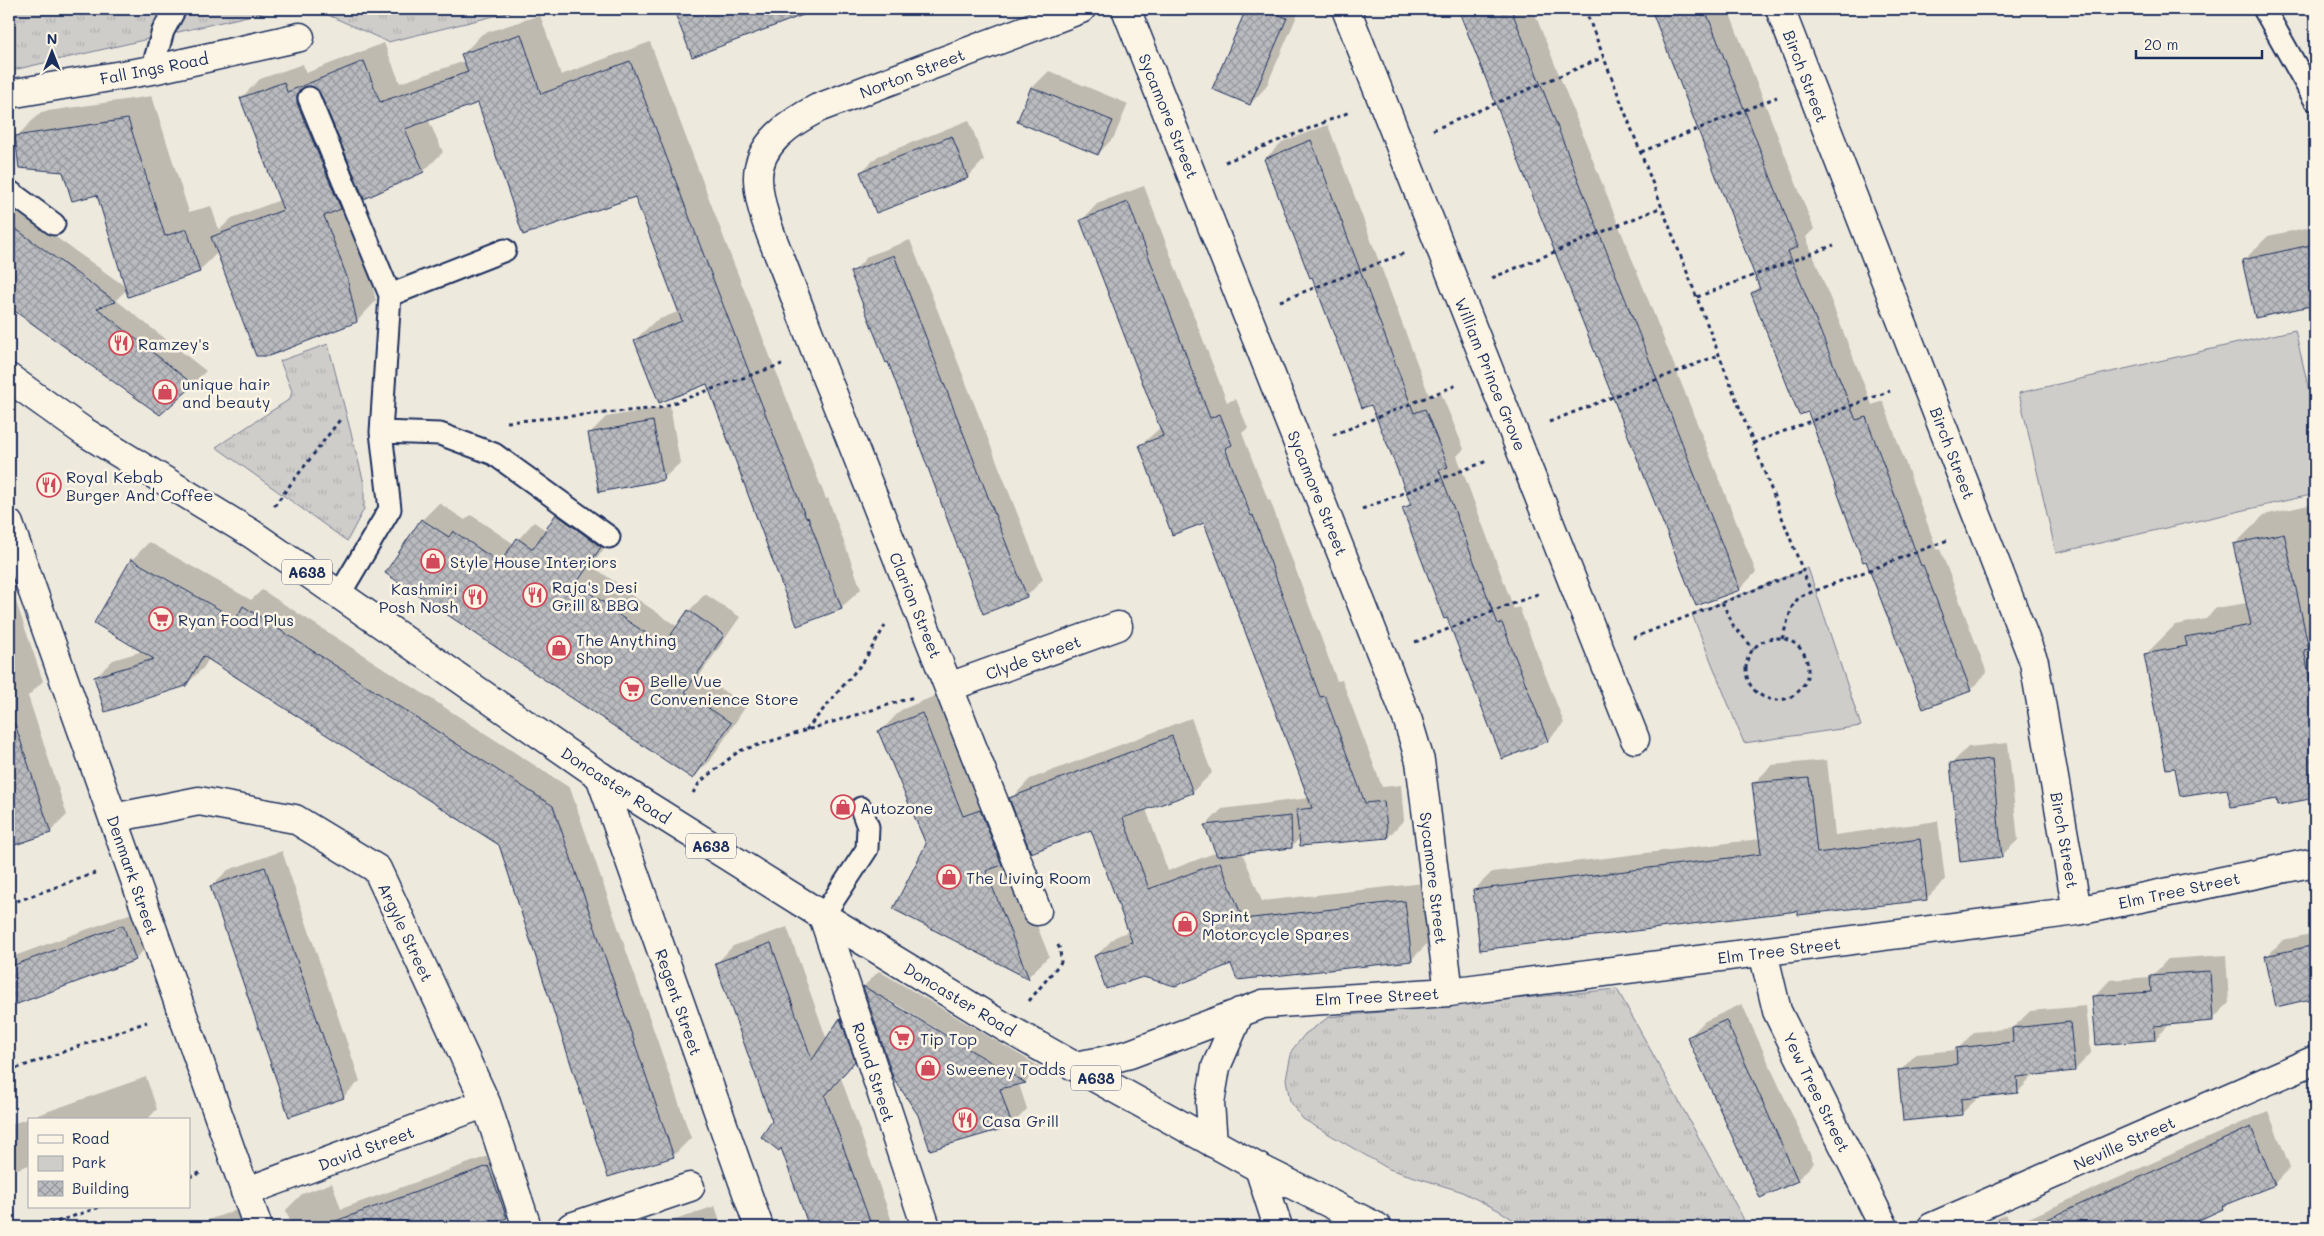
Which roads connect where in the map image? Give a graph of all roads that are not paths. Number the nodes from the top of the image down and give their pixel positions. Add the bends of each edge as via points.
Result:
1 (175, 9) edge
2 (1081, 9) edge
3 (1126, 9) edge
4 (1346, 9) edge
5 (1780, 9) edge
6 (2264, 9) edge
7 (300, 38) dead end
8 (152, 70) junction
9 (9, 94) edge
10 (310, 98) dead end
11 (2315, 100) edge
12 (761, 162) joint
13 (9, 191) edge
14 (54, 224) dead end
15 (505, 250) dead end
16 (390, 295) junction
17 (9, 378) edge
18 (382, 432) junction
19 (9, 524) edge
20 (609, 537) dead end
21 (19, 583) edge
22 (339, 595) junction
23 (1118, 626) dead end
24 (949, 687) junction
25 (1635, 739) dead end
26 (600, 776) junction
27 (861, 808) dead end
28 (113, 818) junction
29 (2315, 862) edge
30 (1037, 911) road end
31 (2077, 911) junction
32 (823, 916) junction
33 (1763, 952) junction
34 (1449, 992) junction
35 (1240, 1012) junction
36 (2315, 1060) edge
37 (1074, 1066) junction
38 (486, 1103) junction
39 (1213, 1143) junction
40 (1259, 1168) junction
41 (690, 1187) dead end
42 (245, 1192) junction
43 (258, 1227) edge
44 (527, 1227) edge
45 (571, 1227) edge
46 (758, 1227) edge
47 (926, 1227) edge
48 (1278, 1227) edge
49 (1377, 1227) edge
50 (1884, 1227) edge
51 (1932, 1227) edge

1 - 8 lane via 163,31
2 - 12 main road, Norton Street via 818,108 781,131
3 - 34 main road, Sycamore Street via 1408,721 1420,761
4 - 25 main road, William Prince Grove
5 - 31 main road, Birch Street via 2034,662
6 - 11 lane
7 - 8 main road, Fall Ings Road
8 - 9 main road, Fall Ings Road
10 - 16 lane
12 - 24 main road, Clarion Street via 758,177 764,213
13 - 14 lane
15 - 16 lane
16 - 18 lane
17 - 22 main road, Doncaster Road / A638 via 83,431 252,534
18 - 20 lane via 440,434 494,454
18 - 22 lane via 390,509
19 - 21 main road, Denmark Street
21 - 28 main road, Denmark Street
22 - 26 main road, Doncaster Road / A638
23 - 24 main road, Clyde Street
24 - 30 main road, Clarion Street
26 - 32 main road, Doncaster Road / A638
26 - 46 main road, Regent Street
27 - 32 lane via 868,827 867,849
28 - 38 main road, Argyle Street via 199,801 294,819 377,869
28 - 42 main road, Denmark Street
29 - 31 main road, Elm Tree Street
31 - 33 main road, Elm Tree Street
32 - 37 main road, Doncaster Road / A638
32 - 47 main road, Round Street
33 - 34 main road, Elm Tree Street
33 - 50 main road, Yew Tree Street via 1777,1011
34 - 35 main road, Elm Tree Street via 1281,1002
35 - 37 main road, Elm Tree Street via 1130,1054
35 - 39 main road via 1216,1067 1210,1103
36 - 51 main road, Neville Street
37 - 39 main road, Doncaster Road / A638
38 - 42 main road, David Street
38 - 44 main road, Argyle Street
39 - 40 main road, Doncaster Road / A638
40 - 48 main road
40 - 49 main road, Doncaster Road / A638
41 - 45 main road
42 - 43 main road, Denmark Street

